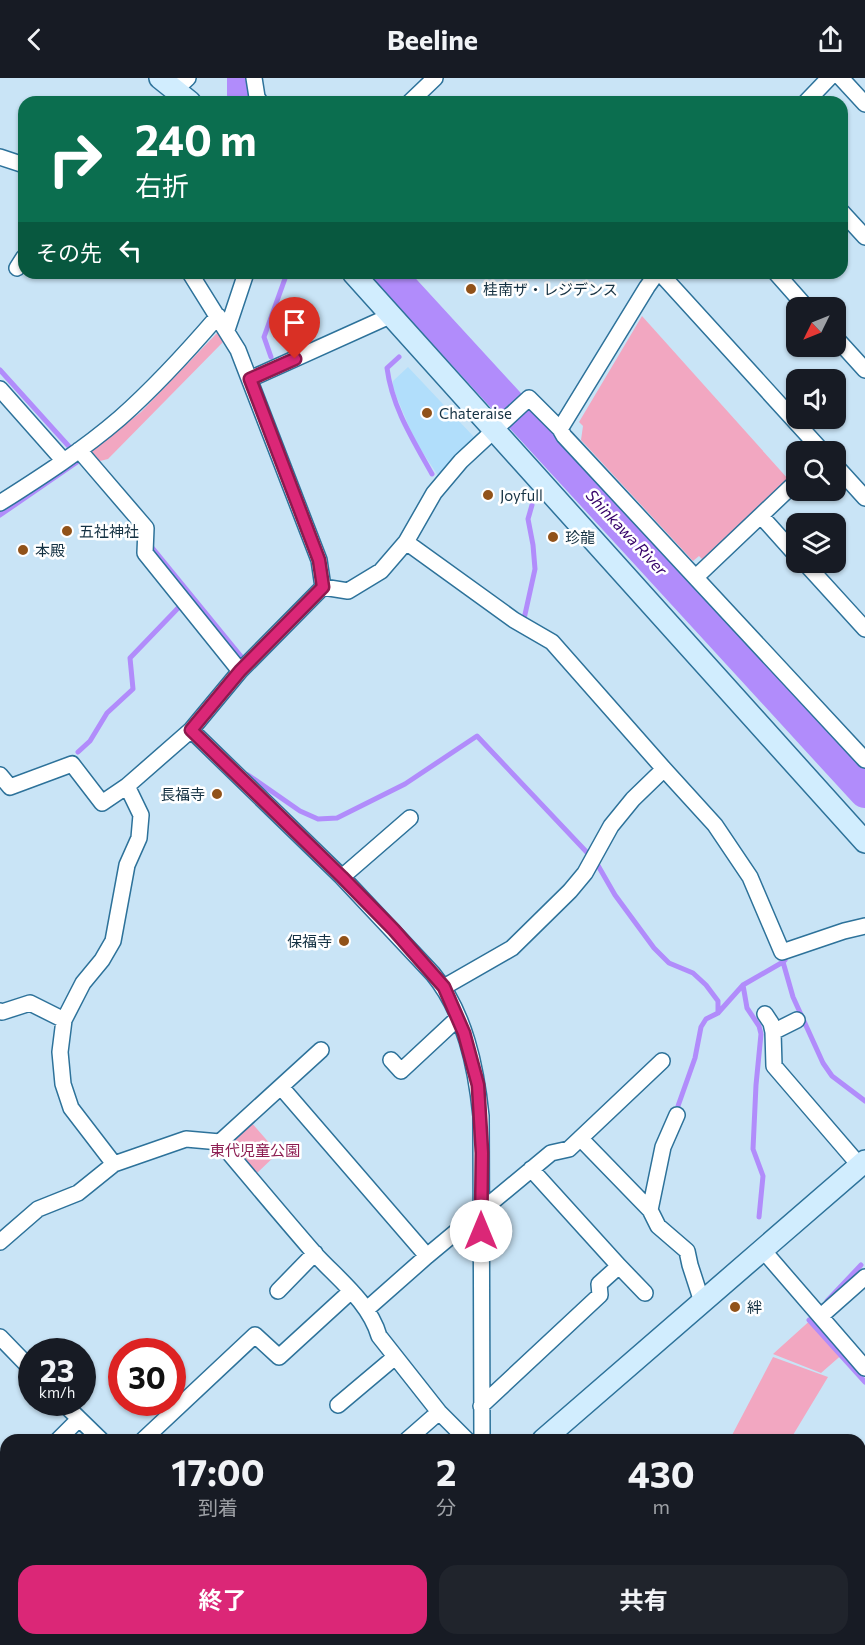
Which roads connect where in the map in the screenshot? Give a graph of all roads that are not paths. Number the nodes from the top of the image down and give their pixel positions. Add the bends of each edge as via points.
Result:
1 (254, 78) edge
2 (435, 78) edge
3 (829, 78) edge
4 (841, 78) edge
5 (257, 96) edge
6 (416, 96) edge
7 (812, 96) edge
8 (865, 104) edge
9 (0, 157) edge
10 (18, 163) edge
11 (848, 219) edge
12 (865, 237) edge
13 (194, 279) edge
14 (244, 279) edge
15 (359, 279) edge
16 (653, 279) edge
17 (664, 279) edge
18 (781, 279) edge
19 (797, 297) edge
20 (392, 315) junction
21 (218, 316) junction
22 (227, 330) junction
23 (846, 349) edge
24 (865, 370) edge
25 (250, 379) junction
26 (0, 389) edge
27 (500, 424) junction
28 (560, 429) junction
29 (813, 441) edge
30 (71, 455) junction
31 (846, 476) edge
32 (786, 492) edge
33 (865, 496) edge
34 (0, 503) edge
35 (761, 516) junction
36 (406, 542) junction
37 (786, 544) edge
38 (814, 573) edge
39 (696, 577) junction
40 (323, 587) junction
41 (865, 629) edge
42 (240, 671) junction
43 (191, 730) junction
44 (865, 760) edge
45 (664, 769) junction
46 (0, 775) edge
47 (127, 786) junction
48 (411, 818) dead end
49 (865, 842) edge
50 (342, 877) junction
51 (865, 926) edge
52 (444, 987) junction
53 (0, 1011) edge
54 (765, 1014) dead end
55 (458, 1018) junction
56 (64, 1020) junction
57 (796, 1020) dead end
58 (773, 1032) junction
59 (321, 1050) dead end
60 (390, 1060) dead end
61 (662, 1061) dead end
62 (281, 1087) junction
63 (677, 1115) dead end
64 (581, 1138) junction
65 (220, 1142) junction
66 (114, 1164) junction
67 (862, 1164) edge
68 (531, 1169) junction
69 (650, 1210) junction
70 (480, 1211) junction
71 (0, 1242) edge
72 (762, 1250) junction
73 (315, 1254) junction
74 (427, 1256) junction
75 (619, 1266) junction
76 (865, 1277) edge
77 (278, 1292) dead end
78 (350, 1292) junction
79 (645, 1293) dead end
80 (702, 1302) junction
81 (367, 1309) junction
82 (821, 1316) junction
83 (0, 1337) edge
84 (18, 1356) edge
85 (395, 1357) junction
86 (865, 1368) edge
87 (338, 1405) dead end
88 (481, 1406) junction
89 (439, 1412) junction
90 (74, 1416) edge
91 (78, 1420) junction
92 (64, 1434) edge
93 (94, 1434) edge
94 (149, 1434) edge
95 (414, 1434) edge
96 (461, 1434) edge
97 (482, 1434) edge
98 (550, 1434) edge

1 - 5 street
2 - 6 street
3 - 7 street
4 - 8 street
9 - 10 street
11 - 12 street
13 - 21 street
14 - 22 street
15 - 20 street
16 - 28 street
17 - 29 street
18 - 19 street
20 - 25 street
20 - 27 street
21 - 22 street
21 - 30 street via 179,362 120,418
22 - 25 street
23 - 24 street
25 - 40 street via 319,560
26 - 30 street
27 - 28 street via 529,398
27 - 36 street via 461,460 434,493
27 - 49 street
28 - 39 street
30 - 34 street
30 - 42 street via 147,528 145,553
31 - 33 street
32 - 35 street
35 - 37 street
35 - 39 street
36 - 40 street via 381,571 348,591
36 - 45 street via 514,620 552,642
38 - 41 street
39 - 44 street
40 - 42 street
42 - 43 street
43 - 47 street
43 - 50 street
45 - 51 street via 733,849 782,952
45 - 52 street via 611,826 585,873 570,891 512,948
46 - 47 street via 10,787 72,764 102,803
47 - 56 street via 141,815 142,827 127,865 113,941 83,983
48 - 50 street
50 - 52 street
52 - 55 street
53 - 56 street via 30,1003
54 - 58 street
55 - 60 street via 401,1071
55 - 70 street via 478,1085
56 - 66 street via 60,1052 63,1084 71,1108
57 - 58 street
58 - 67 street via 774,1066
59 - 62 street
61 - 64 street
62 - 65 street
62 - 74 street
63 - 69 street via 663,1147
64 - 68 street via 569,1149 551,1153
64 - 69 street
65 - 66 street via 186,1138
65 - 73 street
66 - 71 street via 69,1199 38,1209
67 - 72 street
68 - 70 street
68 - 75 street
69 - 80 street via 658,1226 687,1251
70 - 74 street
70 - 88 street
72 - 80 street
72 - 82 street
73 - 77 street
73 - 78 street
74 - 81 street
75 - 79 street
75 - 88 street via 599,1284 600,1295
76 - 82 street
78 - 81 street
78 - 94 street via 279,1357 255,1335
80 - 98 street
81 - 85 street via 379,1336
82 - 86 street
83 - 84 street
85 - 87 street
85 - 89 street
88 - 97 street
89 - 95 street
89 - 96 street
90 - 91 street
91 - 92 street
91 - 93 street

